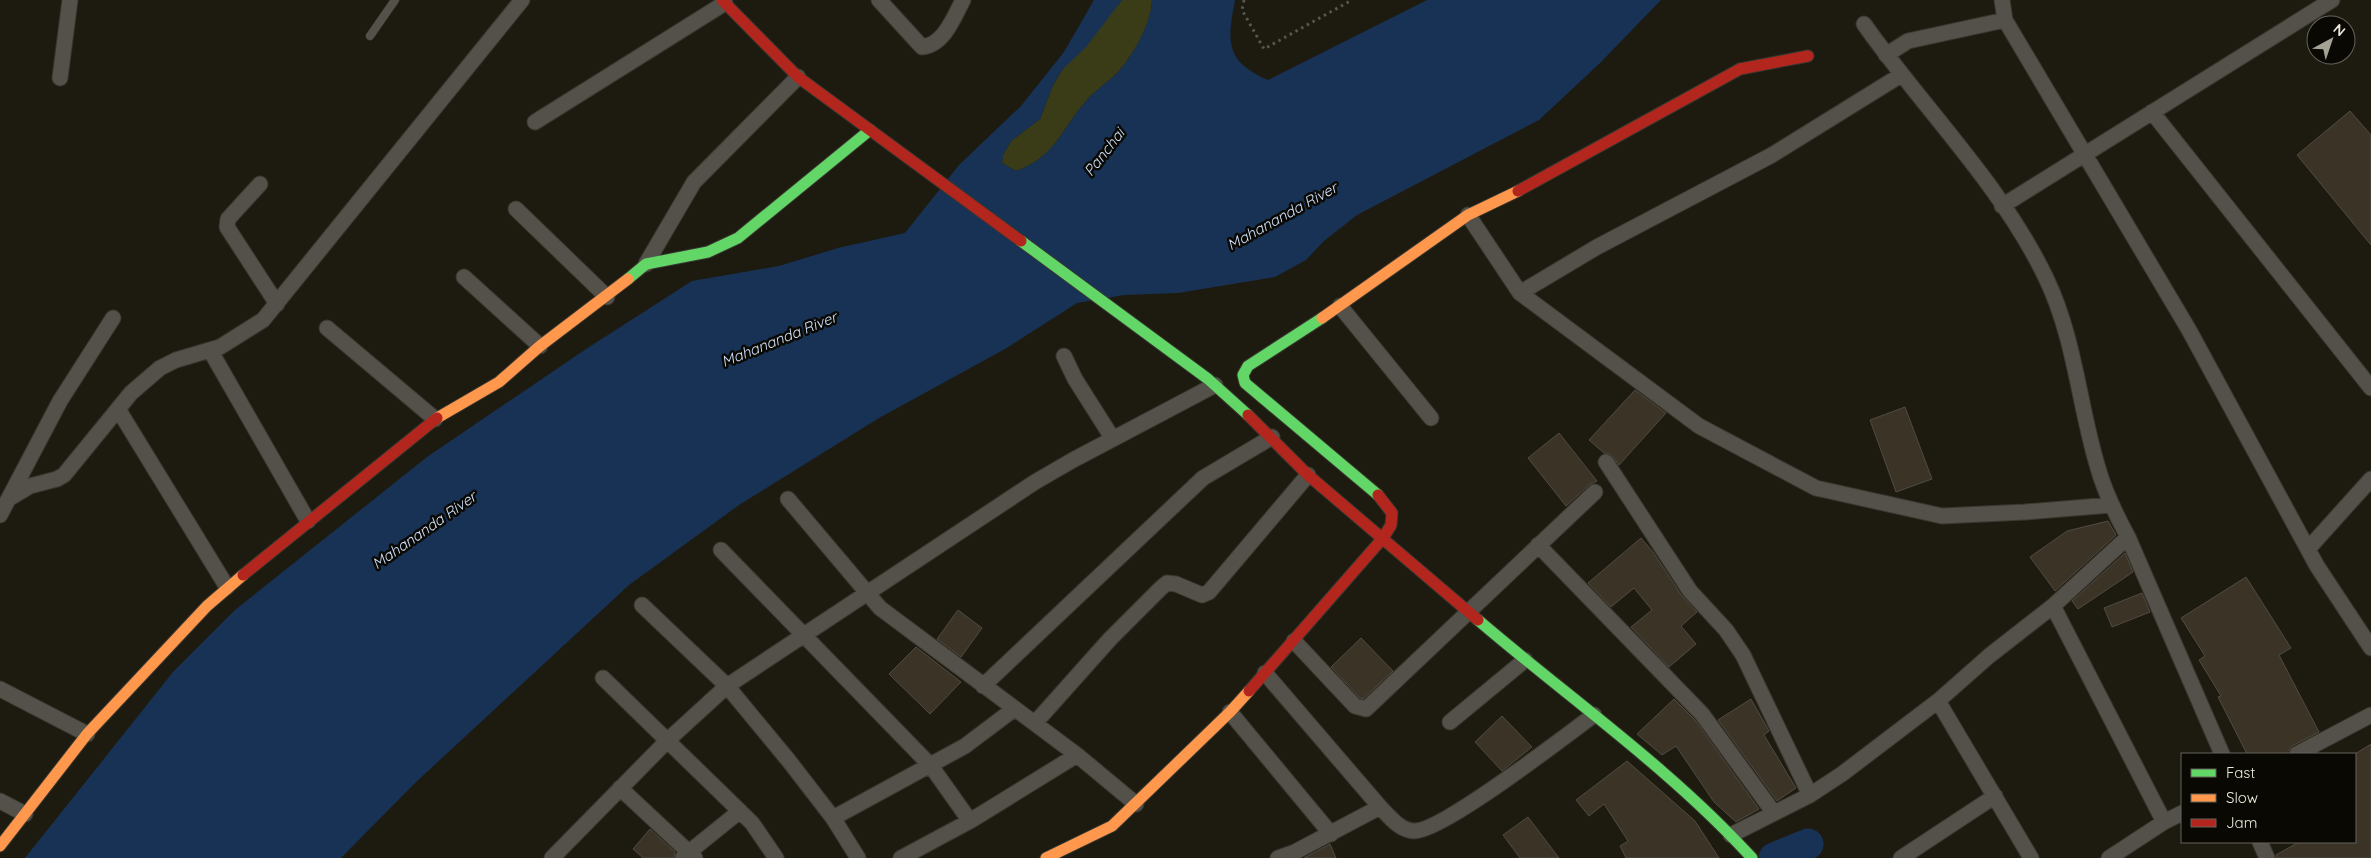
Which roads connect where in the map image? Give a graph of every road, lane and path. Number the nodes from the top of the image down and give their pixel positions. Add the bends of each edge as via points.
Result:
1 (70, 0) edge
2 (395, 0) edge
3 (522, 0) edge
4 (879, 0) edge
5 (962, 0) edge
6 (1244, 0) edge
7 (1352, 0) edge
8 (2002, 0) edge
9 (2332, 0) edge
10 (724, 2) edge
11 (2005, 20) junction
12 (1864, 24) dead end
13 (370, 36) dead end
14 (1886, 55) junction
15 (1808, 56) dead end
16 (1901, 75) junction
17 (798, 77) junction
18 (60, 78) dead end
19 (2152, 112) junction
20 (535, 122) dead end
21 (870, 130) junction
22 (2085, 154) junction
23 (260, 184) dead end
24 (2002, 206) junction
25 (516, 209) dead end
26 (1468, 215) junction
27 (646, 264) junction
28 (464, 276) dead end
29 (1520, 293) junction
30 (607, 297) junction
31 (277, 304) junction
32 (1340, 306) junction
33 (113, 318) dead end
34 (328, 328) dead end
35 (540, 346) junction
36 (210, 350) junction
37 (1064, 356) dead end
38 (1209, 380) junction
39 (2371, 388) edge
40 (118, 409) junction
41 (1431, 418) dead end
42 (435, 419) junction
43 (1272, 437) junction
44 (1112, 439) junction
45 (1606, 462) dead end
46 (1308, 475) junction
47 (2371, 479) edge
48 (1595, 492) dead end
49 (10, 498) junction
50 (788, 499) dead end
51 (2111, 505) junction
52 (0, 515) edge
53 (308, 522) junction
54 (2128, 537) junction
55 (1383, 538) junction
56 (1538, 545) junction
57 (721, 550) dead end
58 (2308, 550) junction
59 (227, 587) junction
60 (866, 594) junction
61 (642, 605) dead end
62 (2053, 606) junction
63 (1468, 611) junction
64 (804, 635) junction
65 (1294, 641) junction
66 (2371, 648) edge
67 (1525, 660) junction
68 (1266, 673) junction
69 (603, 678) dead end
70 (727, 686) junction
71 (983, 686) junction
72 (0, 689) edge
73 (1938, 701) junction
74 (1014, 709) junction
75 (1230, 712) junction
76 (1594, 715) junction
77 (2371, 715) edge
78 (1450, 722) dead end
79 (1035, 723) junction
80 (87, 734) junction
81 (668, 740) junction
82 (2222, 753) edge
83 (2299, 753) edge
84 (1077, 755) junction
85 (931, 766) junction
86 (620, 788) junction
87 (1810, 795) junction
88 (1995, 796) junction
89 (0, 801) edge
90 (1136, 804) junction
91 (1380, 807) junction
92 (740, 811) junction
93 (1774, 813) junction
94 (25, 814) junction
95 (2181, 814) edge
96 (833, 818) junction
97 (970, 820) junction
98 (2164, 822) junction
99 (1331, 834) junction
100 (1731, 835) junction
101 (2260, 843) edge
102 (0, 846) edge
103 (689, 856) edge
104 (1751, 857) edge
105 (552, 858) edge
106 (776, 858) edge
107 (858, 858) edge
108 (901, 858) edge
109 (1046, 858) edge
110 (1278, 858) edge
111 (1901, 858) edge
112 (2031, 858) edge
113 (2109, 858) edge
114 (2268, 858) edge

1 - 18 street
2 - 13 lane
3 - 31 street
4 - 5 street via 922,48 934,44 944,34
6 - 7 path via 1242,10 1264,49
8 - 11 street
9 - 19 street
10 - 17 street
10 - 20 street
11 - 14 street via 1908,41
11 - 22 street
12 - 14 street
14 - 16 street
15 - 26 street via 1740,69
16 - 24 street
16 - 29 street via 1772,155 1597,247
17 - 21 street
17 - 27 street via 694,182
19 - 22 street
19 - 39 street
21 - 27 street via 738,238 702,254
21 - 38 street
22 - 24 street
22 - 58 street via 2189,330
23 - 31 street via 228,219 227,227
24 - 51 street via 2047,279 2064,328 2098,468
25 - 30 street
26 - 29 street
26 - 32 street
27 - 30 street
28 - 35 street
29 - 51 street via 1699,426 1816,488 1942,516
30 - 35 street
31 - 36 street via 247,332
32 - 41 street
32 - 55 street via 1248,366 1243,375 1250,389 1389,507 1392,519
33 - 49 street via 60,401
34 - 42 street
35 - 42 street via 500,382
36 - 40 street via 160,368
36 - 53 street
37 - 44 street
38 - 43 street
38 - 44 street
40 - 49 street via 64,475 30,486
40 - 59 street
42 - 53 street
43 - 46 street
43 - 71 street via 1203,478
44 - 60 street via 1035,482
45 - 87 street via 1690,591 1726,630 1743,655
46 - 55 street
46 - 79 street via 1209,592 1202,595 1167,583
47 - 58 street
48 - 56 street
49 - 52 street
50 - 60 street
51 - 54 street
53 - 59 street
54 - 62 street
54 - 82 street
55 - 63 street
55 - 65 street
56 - 63 street
56 - 93 street via 1702,714
57 - 64 street
58 - 66 street
59 - 80 street
60 - 64 street
60 - 71 street
61 - 70 street
62 - 73 street
62 - 98 street
63 - 65 street via 1366,709 1355,706
63 - 67 street
64 - 70 street
64 - 85 street
65 - 68 street
67 - 76 street
67 - 78 street
68 - 75 street
68 - 91 street
69 - 81 street
70 - 81 street
70 - 96 street
71 - 74 street
72 - 80 street
73 - 87 street
73 - 88 street
74 - 79 street
74 - 85 street via 965,746
75 - 90 street
75 - 99 street
76 - 91 street via 1459,811 1427,829 1413,831 1403,828
76 - 100 street
77 - 83 street
79 - 84 street
80 - 94 street
81 - 86 street
81 - 92 street
84 - 90 street
84 - 97 street
85 - 96 street
85 - 97 street
86 - 103 street
86 - 105 street
87 - 93 street
88 - 111 street
88 - 112 street
89 - 94 street
90 - 109 street via 1112,826
91 - 99 street
92 - 103 street
92 - 106 street
93 - 100 street
94 - 102 street
95 - 98 street
96 - 107 street
97 - 108 street
98 - 113 street
99 - 110 street
100 - 104 street
101 - 114 street

